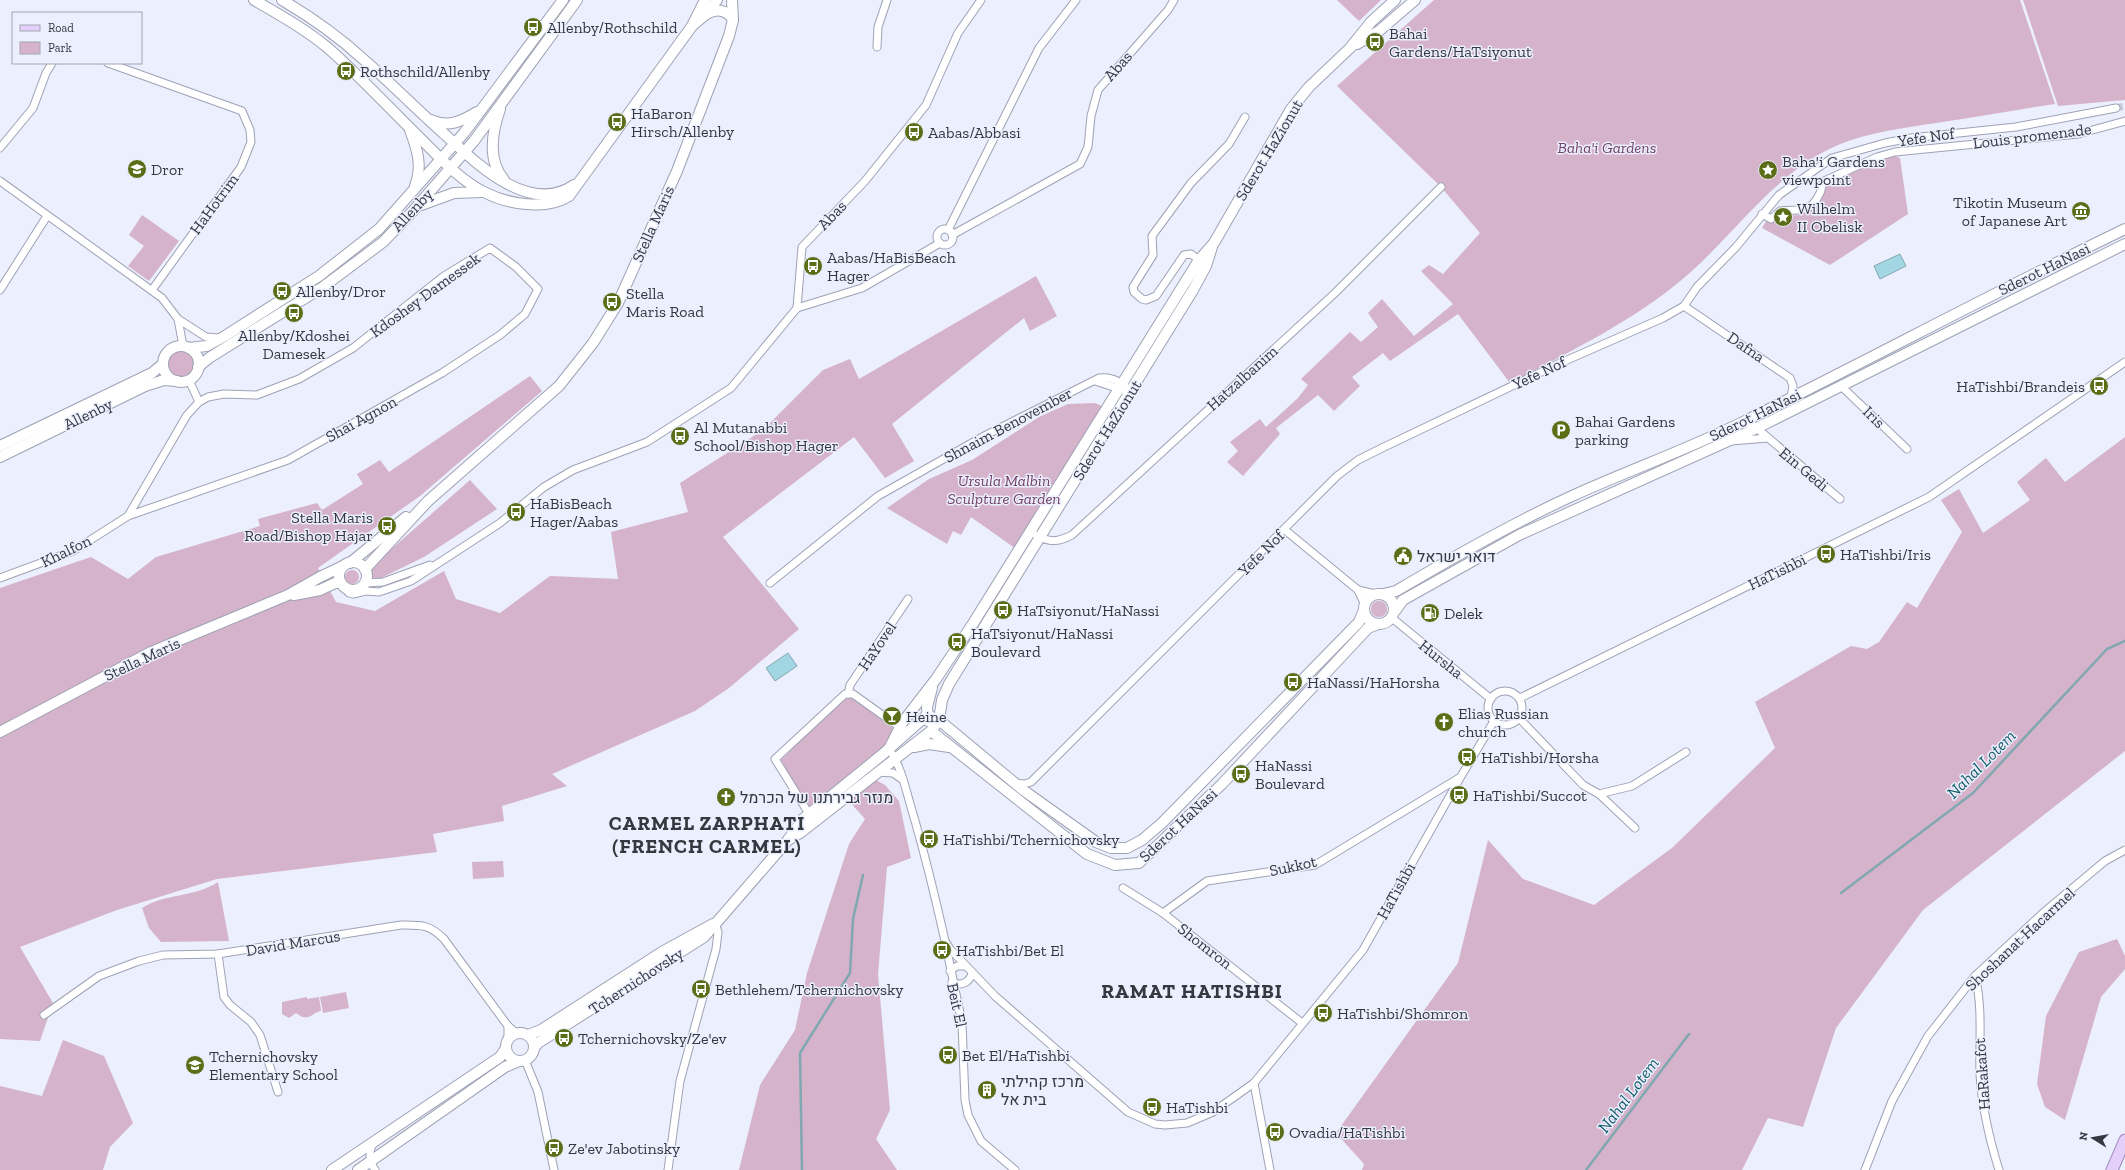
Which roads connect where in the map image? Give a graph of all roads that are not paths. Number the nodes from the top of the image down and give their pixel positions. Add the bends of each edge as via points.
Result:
1 (254, 0) edge
2 (282, 0) edge
3 (563, 0) edge
4 (577, 0) edge
5 (705, 0) edge
6 (717, 0) edge
7 (723, 0) edge
8 (732, 0) edge
9 (887, 0) edge
10 (981, 0) edge
11 (1076, 0) edge
12 (1174, 0) edge
13 (1396, 0) edge
14 (1415, 0) edge
15 (706, 15) junction
16 (733, 17) junction
17 (692, 26) junction
18 (877, 46) dead end
19 (1350, 48) junction
20 (51, 64) edge
21 (111, 64) edge
22 (489, 101) junction
23 (503, 101) junction
24 (2116, 108) tunnel mouth
25 (1245, 117) dead end
26 (426, 118) junction
27 (2125, 121) edge
28 (408, 126) junction
29 (455, 144) junction
30 (0, 148) edge
31 (464, 153) junction
32 (442, 159) junction
33 (451, 167) junction
34 (0, 180) edge
35 (508, 184) junction
36 (576, 184) junction
37 (1441, 187) dead end
38 (412, 192) junction
39 (485, 192) junction
40 (413, 211) junction
41 (1762, 214) junction
42 (48, 216) junction
43 (2125, 229) edge
44 (950, 233) junction
45 (940, 243) junction
46 (1214, 243) junction
47 (2125, 244) edge
48 (1199, 260) junction
49 (516, 267) joint
50 (0, 290) edge
51 (152, 290) junction
52 (1684, 306) junction
53 (797, 308) junction
54 (178, 319) junction
55 (225, 336) junction
56 (186, 347) junction
57 (2125, 362) edge
58 (163, 364) junction
59 (198, 367) junction
60 (182, 381) junction
61 (1120, 386) junction
62 (1841, 386) junction
63 (1130, 392) junction
64 (1791, 397) junction
65 (199, 402) junction
66 (1744, 422) junction
67 (1757, 428) junction
68 (1768, 438) junction
69 (1729, 441) junction
70 (0, 446) edge
71 (1907, 449) dead end
72 (0, 457) edge
73 (1840, 499) dead end
74 (428, 500) junction
75 (128, 516) junction
76 (1285, 530) junction
77 (1031, 532) junction
78 (1040, 537) junction
79 (449, 557) junction
80 (346, 565) junction
81 (365, 569) junction
82 (0, 578) edge
83 (365, 583) junction
84 (770, 583) dead end
85 (342, 585) junction
86 (1358, 590) junction
87 (1379, 594) junction
88 (288, 595) junction
89 (908, 599) dead end
90 (1364, 607) junction
91 (1393, 614) junction
92 (1378, 624) junction
93 (936, 680) junction
94 (848, 694) junction
95 (1520, 698) junction
96 (1491, 699) junction
97 (927, 714) junction
98 (1519, 718) junction
99 (939, 720) junction
100 (1494, 721) junction
101 (902, 724) junction
102 (931, 731) junction
103 (0, 732) edge
104 (951, 747) junction
105 (911, 748) junction
106 (889, 749) junction
107 (1686, 752) dead end
108 (896, 758) junction
109 (876, 772) junction
110 (1460, 778) junction
111 (904, 781) junction
112 (1031, 782) junction
113 (1014, 783) junction
114 (1599, 794) junction
115 (1031, 797) junction
116 (813, 816) junction
117 (1636, 828) dead end
118 (2125, 850) edge
119 (1123, 888) dead end
120 (1163, 913) junction
121 (715, 923) junction
122 (945, 941) junction
123 (218, 954) junction
124 (966, 966) junction
125 (950, 970) junction
126 (972, 973) junction
127 (1975, 976) junction
128 (952, 982) junction
129 (44, 1015) dead end
130 (1302, 1023) junction
131 (528, 1035) junction
132 (510, 1040) junction
133 (534, 1048) junction
134 (522, 1060) junction
135 (1254, 1083) junction
136 (278, 1092) dead end
137 (2125, 1140) edge
138 (373, 1143) junction
139 (373, 1166) edge
140 (332, 1170) edge
141 (358, 1170) edge
142 (554, 1170) edge
143 (668, 1170) edge
144 (1015, 1170) edge
145 (1270, 1170) edge
146 (1865, 1170) edge
147 (1999, 1170) edge
148 (2112, 1170) edge

1 - 28 street via 328,48
2 - 26 street via 317,21 363,58
3 - 22 street, Allenby
4 - 23 street, Allenby
5 - 17 street
6 - 15 street
7 - 16 street
8 - 16 street, Stella Maris
9 - 18 street via 878,27
10 - 53 street, Abas via 958,34 926,105 865,181 802,247
11 - 44 street via 1039,48
12 - 44 street, Abas via 1098,90 1091,116 1088,147 1080,164 1038,190
13 - 19 street, Sderot HaZionut via 1371,22
14 - 19 street, Sderot HaZionut via 1379,31
15 - 16 street via 719,10
15 - 17 street
16 - 74 street, Stella Maris via 723,53 677,171 618,303 606,324 559,386
17 - 36 street
19 - 46 street, Sderot HaZionut via 1309,87 1291,109
20 - 30 street via 33,108
21 - 51 street, HaHotrim via 242,111 250,130 251,142 241,167
22 - 26 street via 469,117 450,124 440,124
22 - 29 street, Allenby
23 - 31 street, Allenby
23 - 35 street via 495,124 493,150 498,173
24 - 41 street, Yefe Nof via 2016,127 1911,138 1852,152 1832,158 1806,175 1779,195
25 - 48 street via 1229,144 1191,183 1152,236 1153,255 1133,290 1142,299 1151,299 1156,296 1184,255 1191,254
26 - 29 street
27 - 41 street, Louis promenade via 2078,134 1895,152 1877,157 1824,181 1816,200 1808,208 1795,212 1780,211 1771,220
28 - 32 street
28 - 38 street via 417,148 420,167
29 - 31 street
29 - 32 street, Allenby
31 - 33 street, Allenby
31 - 35 street
32 - 33 street
32 - 38 street, Allenby
33 - 39 street
33 - 40 street, Allenby
34 - 42 street
35 - 36 street via 524,191 543,194 564,191
36 - 39 street via 569,196 544,204 505,199
37 - 78 street, Hatzalbanim via 1335,293 1072,534 1055,542
38 - 55 street, Allenby via 379,228 350,253 319,276
39 - 40 street via 454,192 430,200
40 - 59 street, Allenby via 382,242 323,287
41 - 52 street, Yefe Nof via 1736,247 1697,286
42 - 50 street
42 - 51 street
43 - 64 street, Sderot HaNasi
44 - 45 street via 951,241 947,244
44 - 45 street via 943,229 938,232 937,238
45 - 53 street via 862,288
46 - 48 street, Sderot HaZionut
46 - 63 street, Sderot HaZionut via 1206,266 1193,290
47 - 62 street, Sderot HaNasi
48 - 61 street, Sderot HaZionut
49 - 65 street, Kdoshey Damessek via 490,248 444,276 353,348 299,379 257,395 216,395
49 - 75 street, Shai Agnon via 538,289 525,314 500,335 442,373 288,460
51 - 54 street via 162,298
52 - 64 street, Dafna via 1790,378 1794,386
52 - 76 street, Yefe Nof via 1358,460 1326,485
53 - 79 street via 731,388 647,442 573,470 544,487 500,523
54 - 55 street via 206,337
54 - 56 street
55 - 56 street, Allenby via 207,346
56 - 58 street via 176,346 169,350 164,356
56 - 59 street via 196,354
57 - 95 street, HaTishbi via 1929,497
58 - 60 street via 165,373
58 - 70 street, Allenby via 152,373
59 - 60 street via 193,377
60 - 65 street via 189,380
60 - 72 street, Allenby via 164,380 145,386
61 - 63 street, Shnaim Benovember
61 - 77 street, Sderot HaZionut
61 - 84 street, Shnaim Benovember via 1091,381 986,435 878,496
62 - 67 street, Sderot HaNasi
62 - 71 street, Iris
63 - 78 street, Sderot HaZionut
64 - 66 street, Sderot HaNasi
65 - 75 street via 187,415
66 - 67 street, Ein Gedi
66 - 87 street, Sderot HaNasi via 1527,517 1396,591
67 - 68 street, Ein Gedi
67 - 69 street, Sderot HaNasi
68 - 69 street, Ein Gedi
68 - 73 street, Ein Gedi
69 - 91 street, Sderot HaNasi via 1519,535 1403,600
74 - 80 street, Stella Maris
74 - 81 street, Stella Maris
75 - 82 street, Khalfon via 73,551
76 - 86 street
76 - 112 street, Yefe Nof
77 - 78 street, Hatzalbanim
77 - 93 street, Sderot HaZionut
78 - 99 street, Sderot HaZionut via 949,684 942,700
79 - 83 street via 383,582
79 - 85 street via 411,581 383,591 353,594
80 - 81 street via 360,564
80 - 85 street via 339,574
80 - 88 street, Stella Maris via 320,576
81 - 83 street
83 - 85 street via 355,590
85 - 88 street, Stella Maris via 335,583 313,592
86 - 87 street
86 - 90 street
87 - 90 street via 1368,598
87 - 91 street via 1391,599
88 - 103 street, Stella Maris via 151,652
89 - 94 street, HaYovel via 850,685
90 - 92 street via 1368,620
90 - 115 street, Sderot HaNasi via 1360,622 1162,823 1135,845 1119,849 1103,846
91 - 92 street via 1386,623
91 - 96 street, Hursha
92 - 104 street, Sderot HaNasi via 1368,628 1222,784 1139,863 1115,865 1087,854
93 - 97 street via 929,697
93 - 101 street, Tchernichovsky
94 - 101 street via 853,694 895,724
94 - 116 street via 775,759
95 - 96 street via 1505,690
95 - 98 street via 1523,708
96 - 100 street via 1488,708
97 - 99 street, Sderot HaNasi
97 - 102 street
97 - 106 street
98 - 100 street via 1504,725
98 - 114 street via 1583,785
99 - 102 street, Tchernichovsky
99 - 113 street, Sderot HaNasi
100 - 110 street, HaTishbi
101 - 106 street, Tchernichovsky
102 - 104 street, Sderot HaNasi
102 - 105 street, Tchernichovsky
104 - 105 street via 929,744
105 - 108 street, Tchernichovsky
106 - 108 street, HaTishbi
106 - 116 street, Tchernichovsky
107 - 114 street via 1632,786
108 - 109 street, Tchernichovsky
108 - 111 street, HaTishbi
109 - 111 street via 893,773
109 - 116 street, Tchernichovsky
110 - 120 street, Sukkot via 1315,865 1207,881
110 - 130 street, HaTishbi via 1362,950
111 - 122 street, HaTishbi via 922,843
112 - 113 street
112 - 115 street
113 - 115 street, Sderot HaNasi
114 - 117 street
116 - 121 street, Tchernichovsky via 788,840
118 - 127 street, Shoshanat Hacarmel via 2105,861 2043,913
119 - 120 street, Shomron
120 - 130 street, Shomron
121 - 131 street, Tchernichovsky via 541,1030
121 - 133 street, Tchernichovsky via 704,937
121 - 143 street via 718,932 716,949 680,1080
122 - 124 street, HaTishbi
122 - 125 street, Beit El
123 - 129 street, David Marcus via 163,955 121,966 99,976
123 - 132 street, David Marcus via 401,925 423,925 435,929 444,938 508,1026
123 - 136 street via 224,998 251,1022 260,1035
124 - 125 street via 957,966
124 - 126 street, HaTishbi
125 - 128 street, Beit El
126 - 128 street via 965,983
126 - 135 street, HaTishbi via 1128,1112 1140,1119 1165,1125 1186,1123 1213,1112
127 - 146 street, Shoshanat Hacarmel via 1925,1042 1892,1101
127 - 147 street, HaRakafot via 1979,1006 1983,1111
128 - 144 street, Beit El via 964,1040 964,1088 968,1115 981,1141
130 - 135 street, HaTishbi
131 - 132 street
131 - 133 street
132 - 134 street via 511,1058
132 - 138 street via 500,1057
133 - 134 street via 529,1057
134 - 139 street via 505,1067
134 - 142 street via 538,1092
135 - 145 street
137 - 148 main road
138 - 139 street via 370,1151
138 - 140 street
139 - 141 street

